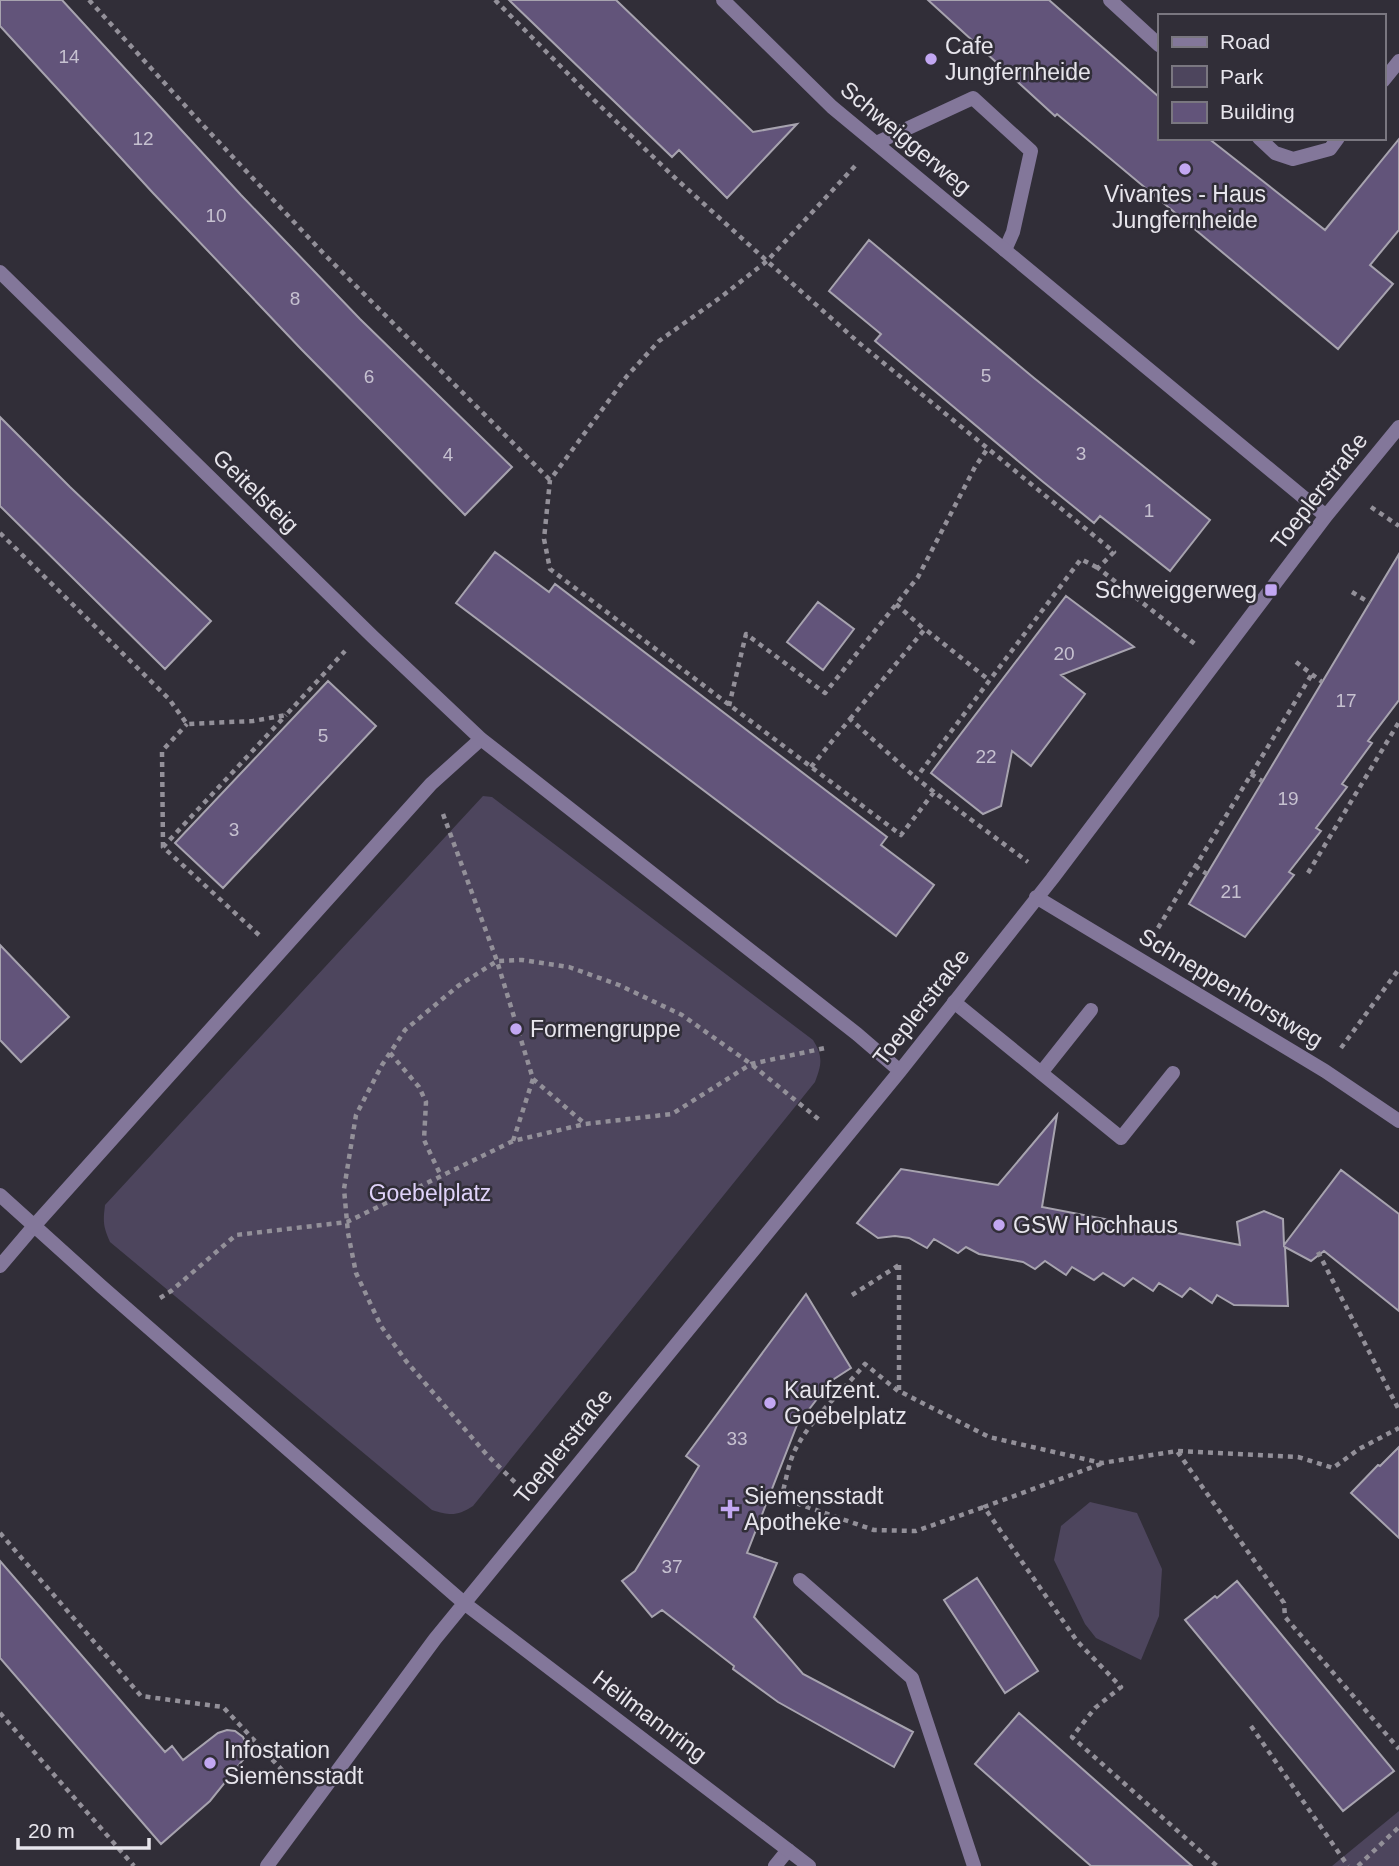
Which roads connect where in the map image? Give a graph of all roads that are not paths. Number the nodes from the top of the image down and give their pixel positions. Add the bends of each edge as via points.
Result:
1 (723, 0) edge
2 (1111, 0) edge
3 (1158, 44) edge
4 (1399, 61) edge
5 (1385, 78) edge
6 (1261, 140) edge
7 (1337, 140) edge
8 (876, 143) junction
9 (1005, 250) junction
10 (0, 272) edge
11 (1399, 427) edge
12 (1326, 516) junction
13 (481, 739) junction
14 (1037, 897) junction
15 (954, 1002) junction
16 (1091, 1010) dead end
17 (900, 1071) junction
18 (1041, 1073) junction
19 (1173, 1073) dead end
20 (1399, 1121) edge
21 (0, 1195) edge
22 (34, 1226) junction
23 (0, 1266) edge
24 (800, 1580) dead end
25 (464, 1603) junction
26 (788, 1850) junction
27 (267, 1866) edge
28 (775, 1866) edge
29 (809, 1866) edge
30 (974, 1866) edge

1 - 8 street, Schweiggerweg via 832,107
2 - 3 street
4 - 5 street
6 - 7 street via 1293,159 1330,149
8 - 9 street, Schweiggerweg
8 - 9 street via 974,98 1031,151
9 - 12 street, Schweiggerweg
10 - 13 street, Geitelsteig
11 - 12 street, Toeplerstraße
12 - 14 street, Toeplerstraße
13 - 17 street
13 - 22 street via 431,784
14 - 15 street, Toeplerstraße
14 - 20 street, Schneppenhorstweg via 1325,1070
15 - 17 street, Toeplerstraße
15 - 18 street
16 - 18 street
17 - 25 street, Toeplerstraße
18 - 19 street via 1121,1138
21 - 22 street
22 - 23 street
22 - 25 street
24 - 30 street via 912,1678
25 - 26 street, Heilmannring
25 - 27 street, Toeplerstraße
26 - 28 street
26 - 29 street, Heilmannring

